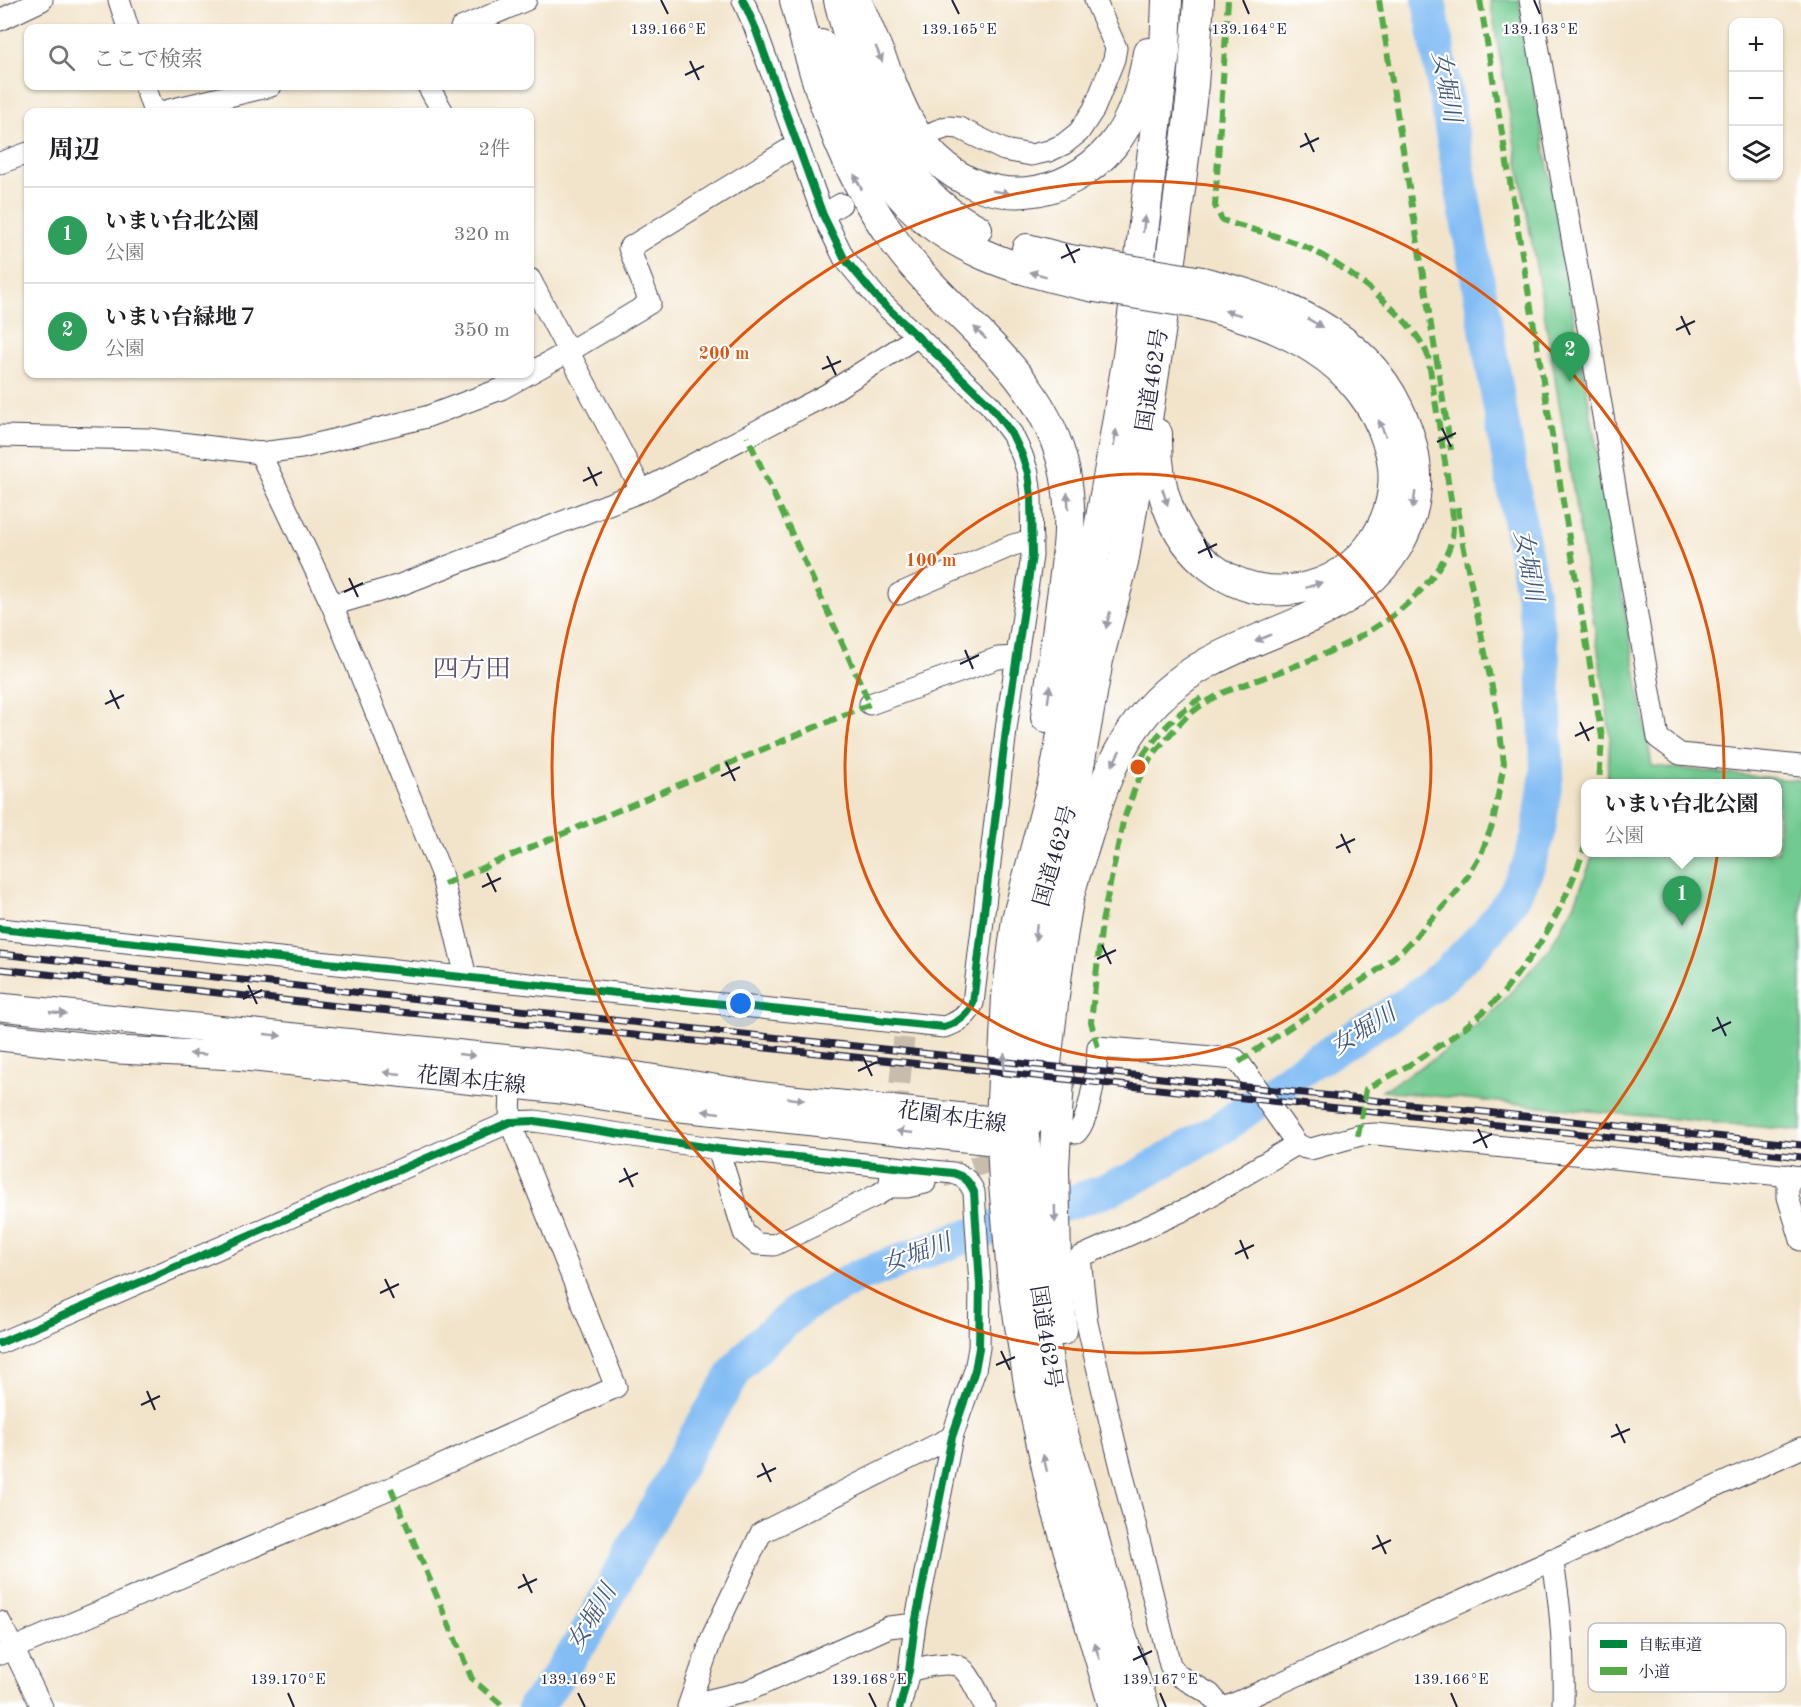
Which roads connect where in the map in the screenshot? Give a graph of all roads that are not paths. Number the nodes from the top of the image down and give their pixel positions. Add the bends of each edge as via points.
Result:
1 (42, 0) edge
2 (119, 0) edge
3 (526, 0) edge
4 (743, 0) edge
5 (795, 0) edge
6 (801, 0) edge
7 (839, 0) edge
8 (856, 0) edge
9 (1095, 0) edge
10 (1154, 0) edge
11 (1167, 0) edge
12 (1199, 0) edge
13 (1530, 0) edge
14 (0, 20) edge
15 (127, 24) edge
16 (470, 24) edge
17 (1193, 85) junction
18 (146, 90) edge
19 (254, 90) edge
20 (430, 90) edge
21 (153, 108) edge
22 (178, 108) edge
23 (441, 108) edge
24 (936, 131) dead end
25 (796, 145) junction
26 (24, 154) edge
27 (0, 163) edge
28 (841, 204) dead end
29 (822, 215) junction
30 (1097, 276) junction
31 (534, 287) edge
32 (1201, 293) junction
33 (918, 336) junction
34 (568, 352) junction
35 (534, 371) edge
36 (521, 378) edge
37 (0, 436) edge
38 (260, 453) junction
39 (642, 491) junction
40 (1032, 540) junction
41 (899, 594) dead end
42 (332, 605) junction
43 (1017, 657) junction
44 (870, 704) dead end
45 (1801, 766) edge
46 (1094, 814) junction
47 (1017, 919) junction
48 (0, 929) edge
49 (466, 977) junction
50 (0, 1007) edge
51 (0, 1037) edge
52 (512, 1085) junction
53 (510, 1122) junction
54 (1008, 1131) junction
55 (1076, 1133) dead end
56 (1294, 1141) junction
57 (718, 1149) junction
58 (1029, 1176) junction
59 (1795, 1176) edge
60 (925, 1183) tunnel mouth
61 (1801, 1240) edge
62 (1034, 1267) junction
63 (0, 1343) edge
64 (952, 1437) junction
65 (1801, 1448) edge
66 (1552, 1559) junction
67 (0, 1622) edge
68 (915, 1624) junction
69 (6, 1651) edge
70 (909, 1671) junction
71 (750, 1699) edge
72 (688, 1706) edge
73 (42, 1707) edge
74 (900, 1707) edge
75 (986, 1707) edge
76 (1114, 1707) edge
77 (1144, 1707) edge
78 (1221, 1707) edge
79 (1227, 1707) edge
80 (1563, 1707) edge

1 - 14 street
2 - 15 street
3 - 16 street
4 - 25 street
47 -> 5 highway via 1067,557 1069,500 1065,474 1048,420 1034,396 997,350 904,252 861,188 819,91
30 -> 6 highway via 1034,273 1004,264 952,238 908,204 875,158
7 - 30 highway via 854,56 879,120 908,171 927,193 971,226
8 -> 10 highway via 898,99 921,142 967,182 1009,193 1031,193 1073,178 1113,145 1138,94
9 - 24 street via 1116,48 1094,109 1079,132 1064,144 1031,155 1004,150 959,129
47 -> 11 highway, 国道462号 via 1054,779 1110,473 1165,51
12 - 17 highway, 国道462号
13 - 45 street via 1658,738 1680,754
17 -> 32 highway via 1185,232 1157,432 1160,481 1166,503 1189,545 1223,576 1265,591 1307,588 1348,569 1378,536 1387,515 1393,469 1381,423 1354,383 1316,350
17 -> 54 highway, 国道462号 via 1172,254 1123,563 1098,660 1071,810 1037,921 1022,1090
18 - 21 street
19 - 22 street
20 - 23 street
25 - 29 street
25 - 34 street via 629,248 650,303
26 - 27 street
28 - 29 street
29 - 33 street via 844,258 878,299
30 - 32 highway, bridge
31 - 34 street
32 -> 46 highway via 1257,297 1285,307 1336,335 1357,353 1377,374 1405,423 1417,477 1414,504 1394,554 1359,591 1210,662 1165,692 1148,709 1118,754
33 - 39 street via 826,395
33 - 40 street via 991,406 1012,434 1028,473
34 - 35 street
34 - 39 street
36 - 38 street via 426,417 301,448
37 - 38 street via 149,439
38 - 42 street
39 - 42 street via 400,585
40 - 41 street
40 - 43 street
42 - 49 street via 441,873
43 - 44 street via 998,658
43 - 49 street via 973,1003 954,1025 905,1031
46 - 54 highway via 1069,898 1042,1097 1037,1112
46 - 58 highway via 1062,1048
54 -> 47 highway, 国道462号 via 1007,997
48 - 49 street
50 -> 54 main road, 花園本庄線 via 570,1065
52 -> 51 main road, 花園本庄線
52 - 53 street
54 -> 52 main road, 花園本庄線 via 681,1108
53 - 57 street via 535,1120
53 - 63 street
53 - 69 street via 616,1387 391,1488
54 - 58 highway, 国道462号
55 - 56 street via 1088,1109 1098,1047 1232,1058 1241,1065
56 - 59 street via 1311,1149 1376,1134
56 - 78 street via 1191,1207 1080,1257 1087,1323 1170,1665 1179,1676 1210,1694
57 - 60 street via 744,1233 757,1244 774,1245 879,1194 890,1182 907,1187
57 - 64 street via 952,1173 970,1182 974,1192 981,1327 975,1370
58 -> 62 highway
58 - 62 highway, 国道462号
59 - 61 street via 1788,1197
76 -> 62 highway, 国道462号 via 1054,1499 1030,1390
62 - 77 highway via 1061,1326 1071,1388 1116,1570 1114,1613
64 - 68 street
64 - 72 street via 761,1533 713,1635
65 - 66 street
66 - 79 street
66 - 80 street via 1562,1638
67 - 69 street
68 - 70 street
68 - 71 street via 889,1627
69 - 73 street
70 - 74 street
70 - 75 street via 953,1664 963,1668
71 - 72 street

